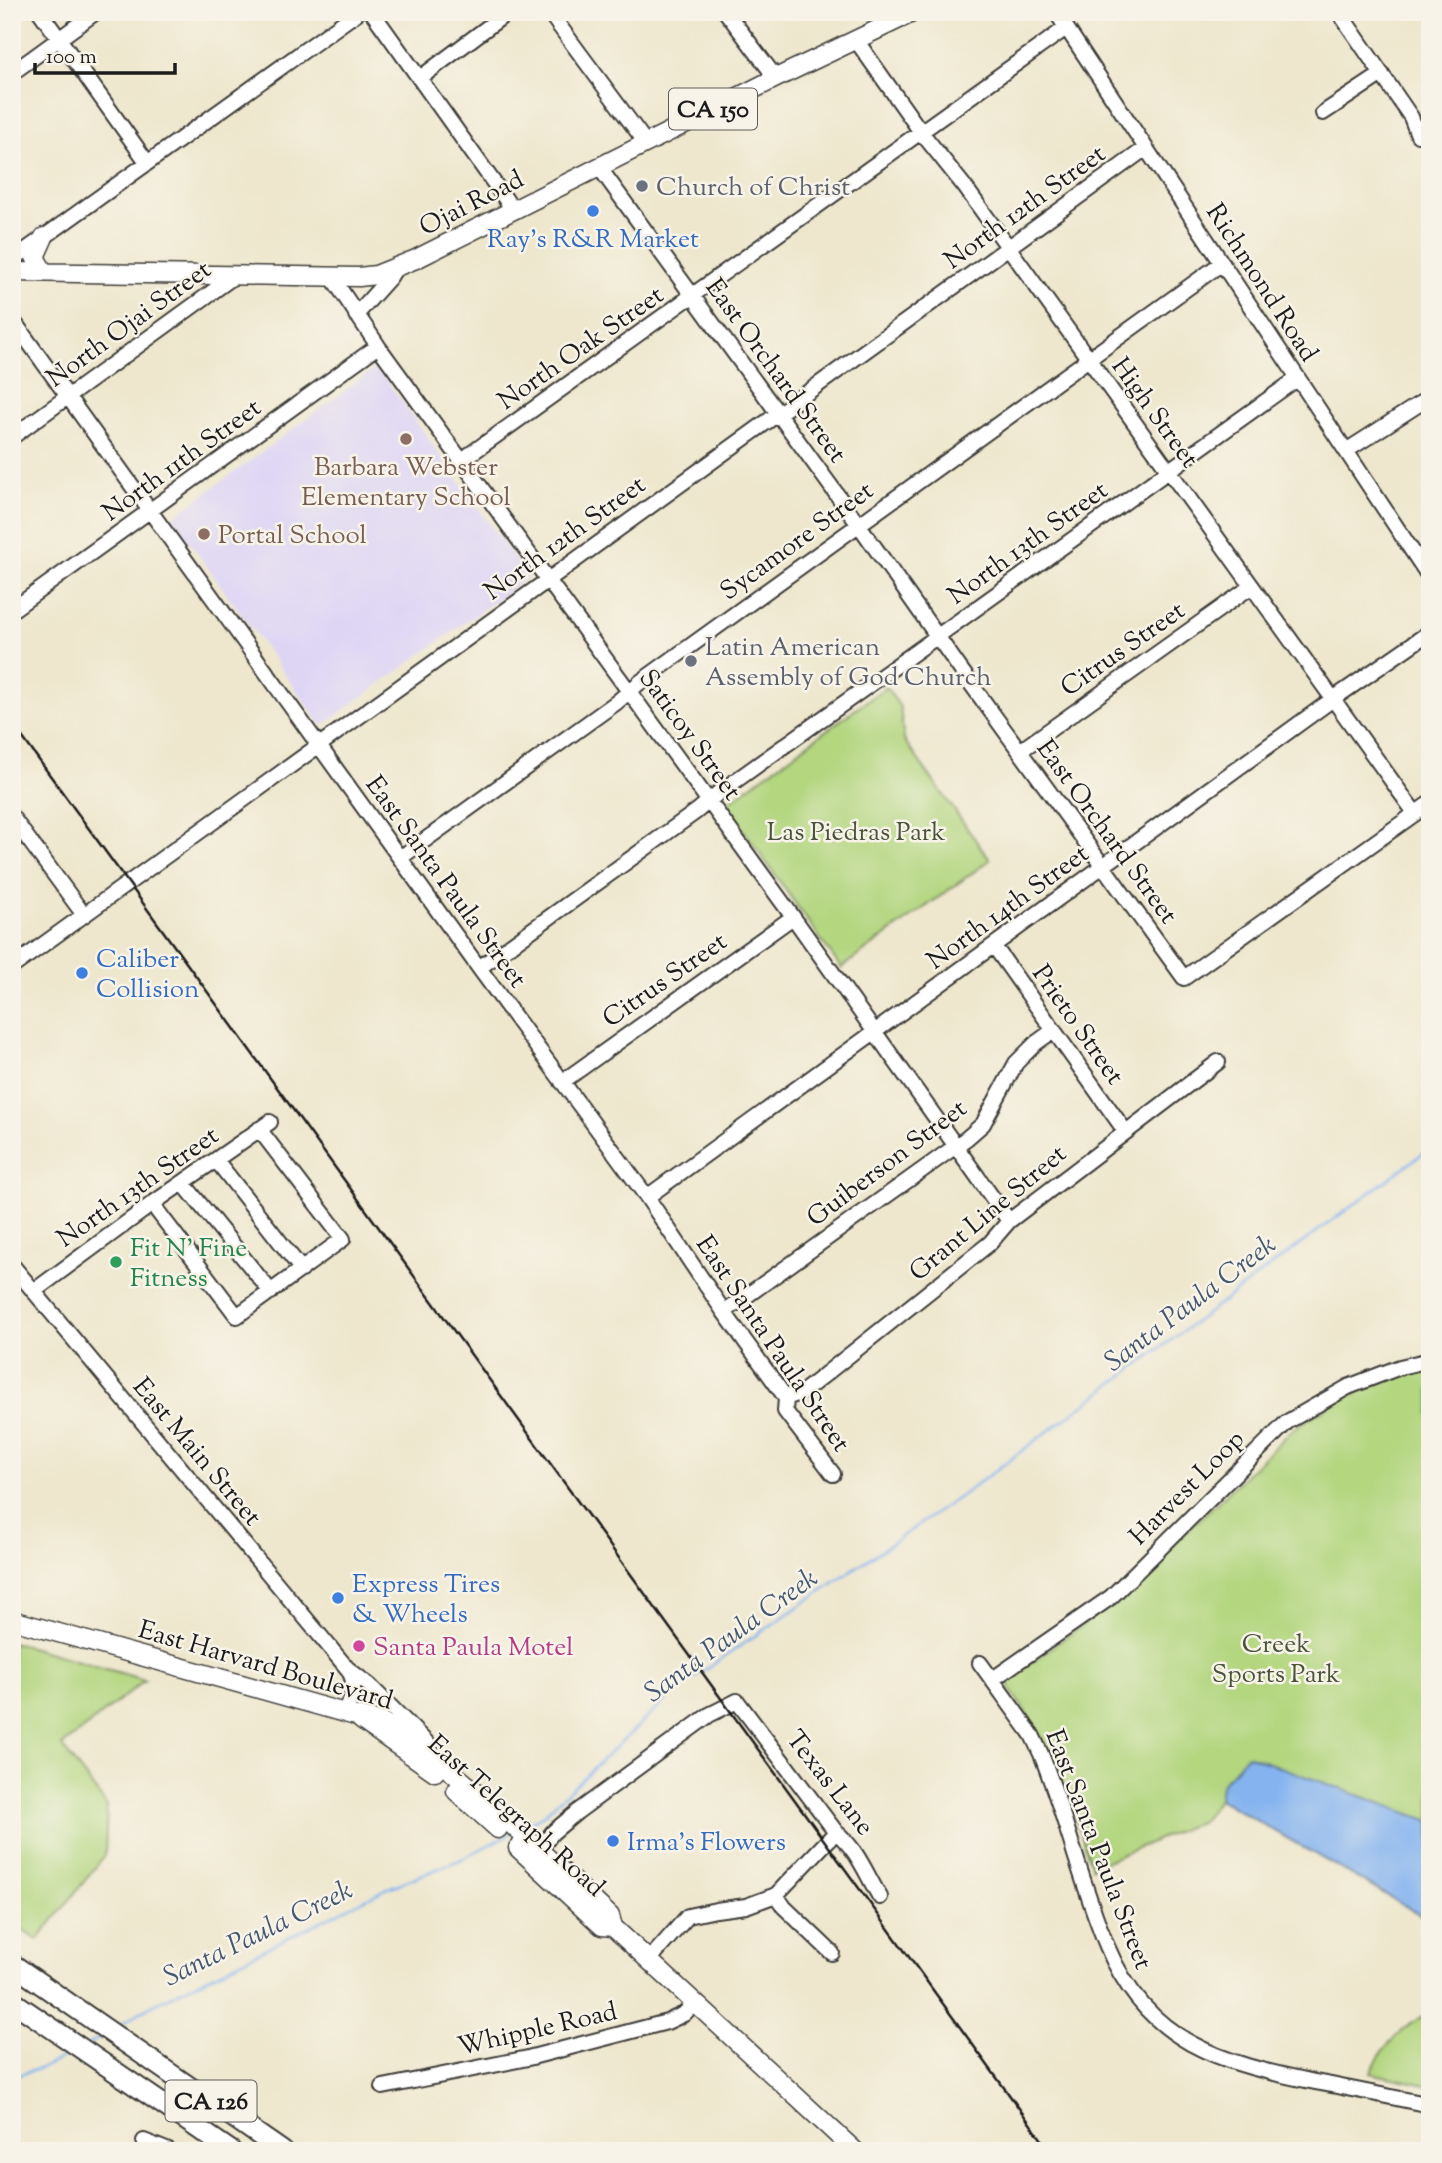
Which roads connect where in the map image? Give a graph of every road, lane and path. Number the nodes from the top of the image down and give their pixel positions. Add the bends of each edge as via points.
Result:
1 (40, 12) edge
2 (96, 12) edge
3 (358, 12) edge
4 (372, 12) edge
5 (508, 12) edge
6 (549, 12) edge
7 (726, 12) edge
8 (914, 12) edge
9 (1056, 12) edge
10 (1339, 12) edge
11 (1066, 28) junction
12 (60, 39) junction
13 (856, 40) junction
14 (12, 74) edge
15 (1382, 74) junction
16 (420, 78) junction
17 (776, 78) junction
18 (1323, 113) dead end
19 (921, 132) junction
20 (1418, 135) dead end
21 (646, 143) junction
22 (1146, 148) junction
23 (147, 162) junction
24 (599, 167) junction
25 (514, 211) junction
26 (44, 237) junction
27 (1008, 248) junction
28 (12, 260) edge
29 (1222, 263) junction
30 (394, 269) junction
31 (43, 271) junction
32 (12, 272) edge
33 (238, 274) junction
34 (332, 277) junction
35 (693, 297) junction
36 (356, 315) junction
37 (12, 319) edge
38 (378, 346) junction
39 (1088, 359) junction
40 (1298, 378) junction
41 (68, 396) junction
42 (1430, 397) edge
43 (779, 414) junction
44 (12, 437) edge
45 (1346, 451) junction
46 (462, 460) junction
47 (1168, 470) junction
48 (151, 511) junction
49 (859, 525) junction
50 (1427, 569) edge
51 (549, 579) junction
52 (1252, 586) junction
53 (12, 610) edge
54 (1430, 632) edge
55 (939, 636) junction
56 (629, 691) junction
57 (1333, 699) junction
58 (320, 745) junction
59 (1020, 751) junction
60 (709, 801) junction
61 (1430, 803) edge
62 (1415, 813) junction
63 (12, 817) edge
64 (400, 858) junction
65 (1102, 867) junction
66 (84, 915) junction
67 (793, 917) junction
68 (994, 946) junction
69 (12, 967) edge
70 (479, 968) junction
71 (1054, 1030) junction
72 (875, 1032) junction
73 (1218, 1062) dead end
74 (562, 1082) junction
75 (1125, 1131) junction
76 (955, 1146) junction
77 (216, 1160) junction
78 (183, 1183) junction
79 (647, 1197) junction
80 (152, 1204) junction
81 (1009, 1221) junction
82 (12, 1265) edge
83 (302, 1270) junction
84 (34, 1291) junction
85 (271, 1292) junction
86 (724, 1312) junction
87 (1430, 1360) edge
88 (786, 1398) junction
89 (832, 1474) dead end
90 (12, 1619) edge
91 (980, 1663) dead end
92 (347, 1668) junction
93 (993, 1679) junction
94 (394, 1711) joint
95 (348, 1713) junction
96 (480, 1804) junction
97 (836, 1832) junction
98 (532, 1849) junction
99 (776, 1895) junction
100 (880, 1897) dead end
101 (832, 1953) dead end
102 (649, 1960) junction
103 (12, 1964) edge
104 (12, 2001) edge
105 (695, 2003) junction
106 (383, 2087) dead end
107 (1430, 2105) edge
108 (144, 2141) dead end
109 (169, 2151) edge
110 (231, 2151) edge
111 (282, 2151) edge
112 (855, 2151) edge

1 - 12 street
2 - 12 street
3 - 23 street
4 - 16 street
5 - 16 street
6 - 21 street
7 - 17 street
8 - 13 main road, Ojai Road / CA 150
9 - 11 street, Richmond Road
10 - 15 street
11 - 19 street, North Oak Street
11 - 22 street, Richmond Road
12 - 14 street
12 - 23 street
13 - 17 main road, Ojai Road / CA 150
13 - 19 street, High Street
15 - 18 street
15 - 20 street
16 - 25 street
17 - 21 main road, Ojai Road / CA 150
19 - 27 street, High Street
19 - 35 street, North Oak Street
21 - 24 main road, Ojai Road / CA 150
22 - 27 street, North 12th Street
22 - 29 street, Richmond Road
23 - 26 street
24 - 25 main road, Ojai Road / CA 150
24 - 35 street, East Orchard Street
25 - 30 main road, Ojai Road / CA 150
26 - 28 street
26 - 31 main road via 35,257
27 - 39 street, High Street
27 - 43 street, North 12th Street
29 - 39 street, Sycamore Street
29 - 40 street, Richmond Road
30 - 34 main road, Ojai Road / CA 150 via 376,275
30 - 36 street
31 - 32 main road, Ojai Road / CA 150
31 - 33 main road, Ojai Road / CA 150
33 - 34 main road, Ojai Road / CA 150
33 - 41 street, North Ojai Street
34 - 36 street, Saticoy Street
35 - 43 street, East Orchard Street
35 - 46 street, North Oak Street
36 - 38 street, Saticoy Street
37 - 41 street, East Santa Paula Street
38 - 46 street, Saticoy Street
38 - 48 street, North 11th Street
39 - 47 street, High Street
39 - 49 street, Sycamore Street
40 - 45 street, Richmond Road
40 - 47 street, North 13th Street
41 - 44 street, North Ojai Street
41 - 48 street, East Santa Paula Street
42 - 45 street
43 - 49 street, East Orchard Street
43 - 51 street, North 12th Street
45 - 50 street, Richmond Road
46 - 51 street, Saticoy Street
47 - 52 street, High Street
47 - 55 street, North 13th Street
48 - 53 street, North 11th Street
48 - 58 street, East Santa Paula Street
49 - 55 street, East Orchard Street
49 - 56 street, Sycamore Street
51 - 56 street, Saticoy Street
51 - 58 street, North 12th Street
52 - 57 street, High Street
52 - 59 street, Citrus Street
54 - 57 street, North 14th Street
55 - 59 street, East Orchard Street
55 - 60 street, North 13th Street
56 - 60 street, Saticoy Street
56 - 64 street, Sycamore Street
57 - 62 street, High Street
57 - 65 street, North 14th Street
58 - 64 street, East Santa Paula Street
58 - 66 street, North 12th Street
59 - 65 street, East Orchard Street
60 - 67 street, Saticoy Street
60 - 70 street, North 13th Street
61 - 62 street
62 - 65 street, East Orchard Street via 1184,978
63 - 66 street
64 - 70 street, East Santa Paula Street
65 - 68 street, North 14th Street
66 - 69 street, North 12th Street
67 - 72 street, Saticoy Street
67 - 74 street, Citrus Street
68 - 71 street, Prieto Street
68 - 72 street, North 14th Street
70 - 74 street, East Santa Paula Street
71 - 75 street, Prieto Street
71 - 76 street, Guiberson Street via 1016,1063 983,1124
72 - 76 street, Saticoy Street
72 - 79 street, North 14th Street
73 - 75 street, Grant Line Street
74 - 79 street, East Santa Paula Street
75 - 81 street, Grant Line Street
76 - 81 street, Saticoy Street
76 - 86 street, Guiberson Street
77 - 78 street, North 13th Street
77 - 83 street
77 - 83 street, North 13th Street via 265,1126 344,1239
78 - 80 street, North 13th Street
78 - 85 street
79 - 86 street, East Santa Paula Street
80 - 84 street, North 13th Street
80 - 85 street via 237,1316
81 - 88 street, Grant Line Street via 970,1260 803,1392
82 - 84 street, East Main Street
83 - 85 street
84 - 92 street, East Main Street
86 - 88 street, East Santa Paula Street
87 - 93 street, Harvest Loop via 1348,1387 1287,1422 1111,1597
88 - 89 street, East Santa Paula Street via 785,1411
90 - 95 main road, East Harvard Boulevard
91 - 93 street, East Santa Paula Street
92 - 94 street, East Main Street
92 - 95 street via 354,1692
93 - 107 street, East Santa Paula Street via 1041,1754 1107,1947 1125,1982 1145,2007 1180,2037 1226,2060
94 - 96 street, East Telegraph Road
95 - 96 main road, East Harvard Boulevard via 402,1732
96 - 98 main road, East Telegraph Road
97 - 98 street, Texas Lane via 737,1701 709,1715
97 - 99 street
97 - 100 street, Texas Lane via 867,1869
98 - 102 main road, East Telegraph Road via 610,1916 613,1927
99 - 101 street
99 - 102 street via 747,1906 688,1916
102 - 105 main road, East Telegraph Road
103 - 111 highway, CA 126
104 - 110 highway, CA 126
105 - 106 street, Whipple Road via 667,2022 528,2058
105 - 112 main road, East Telegraph Road
108 - 109 street

